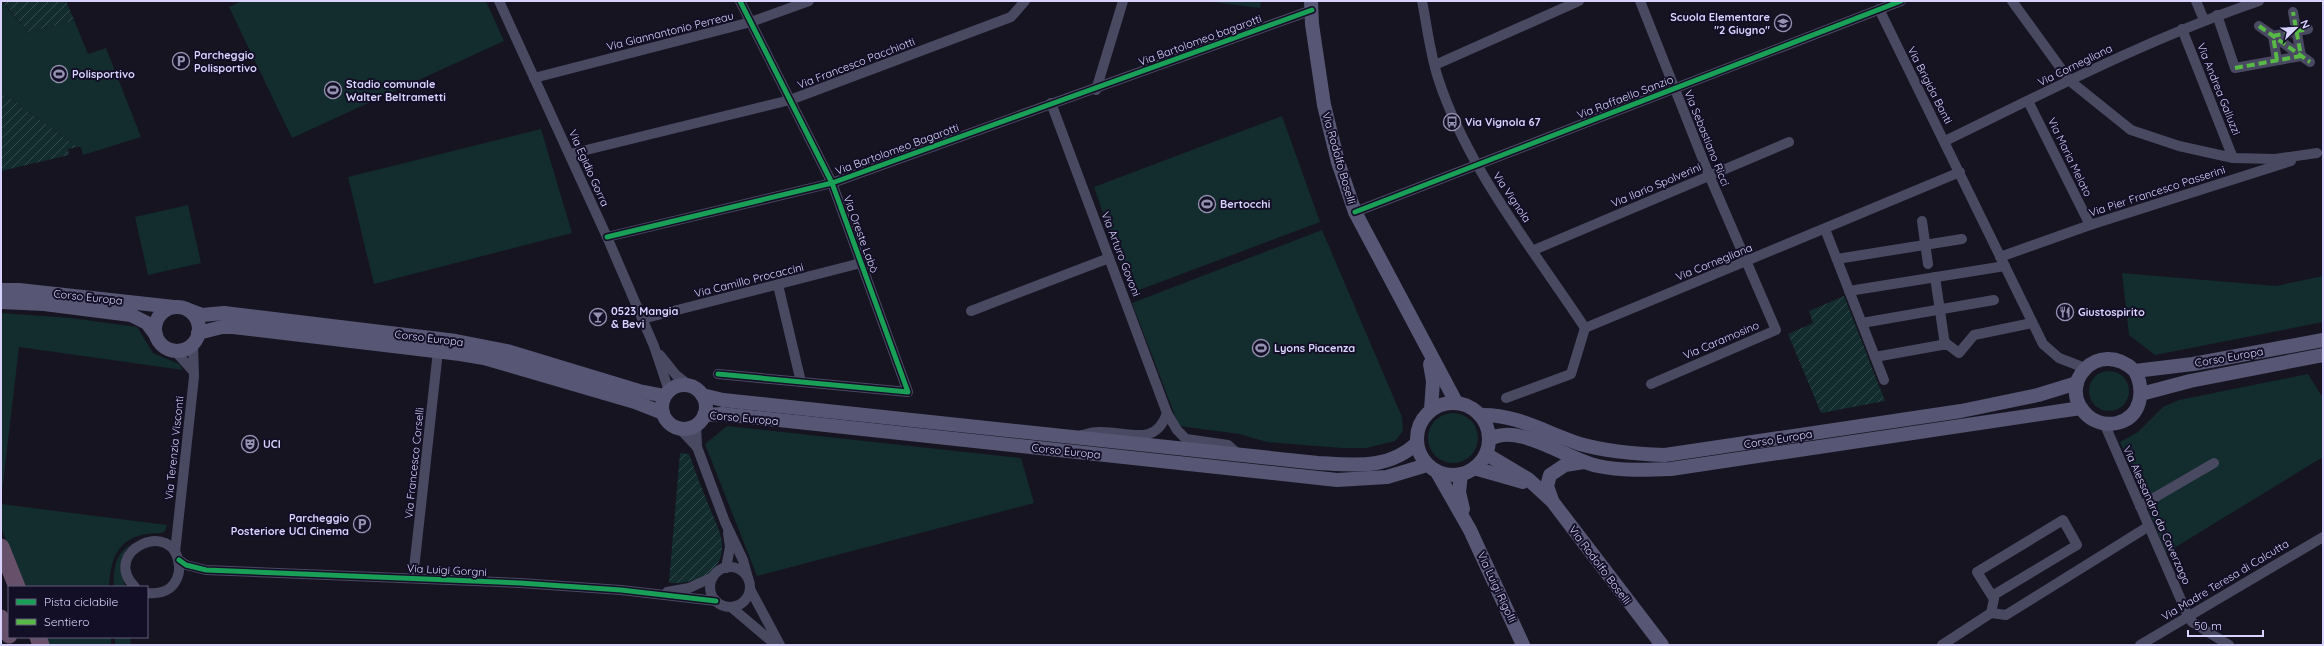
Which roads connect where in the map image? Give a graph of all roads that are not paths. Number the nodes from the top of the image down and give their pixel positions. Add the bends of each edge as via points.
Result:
1 (499, 1) edge
2 (740, 1) edge
3 (809, 1) edge
4 (1025, 1) edge
5 (1123, 1) edge
6 (1422, 1) edge
7 (1579, 1) edge
8 (1640, 1) edge
9 (1901, 1) edge
10 (2012, 1) edge
11 (2196, 1) edge
12 (2259, 1) edge
13 (1312, 5) edge
14 (1879, 9) junction
15 (2293, 12) dead end
16 (2217, 15) junction
17 (2204, 20) junction
18 (751, 22) junction
19 (2258, 26) dead end
20 (2182, 29) junction
21 (2308, 29) dead end
22 (2297, 31) junction
23 (2273, 36) junction
24 (2301, 56) junction
25 (2277, 60) junction
26 (2310, 62) dead end
27 (1435, 64) junction
28 (534, 78) junction
29 (2070, 81) junction
30 (1674, 89) junction
31 (1096, 90) junction
32 (790, 100) junction
33 (2028, 101) junction
34 (1051, 104) junction
35 (1945, 141) junction
36 (1789, 142) dead end
37 (2320, 152) edge
38 (570, 154) junction
39 (2233, 158) junction
40 (1476, 164) junction
41 (1960, 172) junction
42 (1709, 176) junction
43 (832, 183) junction
44 (1355, 212) junction
45 (1922, 221) dead end
46 (2090, 225) junction
47 (1825, 228) junction
48 (607, 237) junction
49 (1962, 239) dead end
50 (1925, 245) junction
51 (1534, 250) junction
52 (1109, 258) junction
53 (1836, 259) junction
54 (1746, 261) junction
55 (2003, 262) junction
56 (861, 263) junction
57 (1928, 264) dead end
58 (1935, 277) junction
59 (778, 285) junction
60 (1, 290) edge
61 (1849, 291) junction
62 (1994, 300) dead end
63 (1, 302) edge
64 (174, 307) junction
65 (1940, 309) junction
66 (188, 310) junction
67 (971, 311) dead end
68 (642, 319) junction
69 (1862, 323) junction
70 (2032, 323) junction
71 (1586, 328) junction
72 (156, 335) junction
73 (196, 339) junction
74 (2323, 340) edge
75 (1945, 345) junction
76 (654, 346) junction
77 (1426, 346) junction
78 (174, 350) junction
79 (438, 351) junction
80 (2323, 355) edge
81 (1875, 357) junction
82 (2085, 368) junction
83 (193, 371) junction
84 (2135, 371) junction
85 (718, 374) dead end
86 (1884, 380) dead end
87 (801, 382) junction
88 (2077, 383) junction
89 (1651, 384) dead end
90 (690, 386) junction
91 (667, 393) junction
92 (2142, 394) junction
93 (702, 395) junction
94 (1506, 398) dead end
95 (1456, 402) junction
96 (2081, 408) junction
97 (1431, 410) junction
98 (663, 412) junction
99 (1167, 412) junction
100 (1480, 415) junction
101 (700, 419) junction
102 (2104, 423) junction
103 (679, 428) junction
104 (1076, 437) junction
105 (1489, 440) junction
106 (1417, 443) junction
107 (697, 447) junction
108 (1486, 454) junction
109 (1239, 455) junction
110 (1584, 462) junction
111 (2214, 463) dead end
112 (1432, 468) junction
113 (1474, 468) junction
114 (1461, 474) junction
115 (1536, 487) junction
116 (1552, 501) junction
117 (2140, 506) junction
118 (725, 522) junction
119 (2149, 526) junction
120 (177, 527) junction
121 (1470, 530) junction
122 (2323, 537) edge
123 (162, 542) junction
124 (1, 547) edge
125 (177, 556) junction
126 (726, 568) junction
127 (206, 570) junction
128 (713, 577) junction
129 (413, 578) junction
130 (748, 578) junction
131 (177, 579) junction
132 (18, 586) edge
133 (134, 586) edge
134 (750, 589) junction
135 (148, 593) edge
136 (657, 593) junction
137 (1992, 596) junction
138 (716, 601) junction
139 (731, 607) junction
140 (1991, 613) junction
141 (2188, 616) junction
142 (1, 618) edge
143 (8, 632) edge
144 (776, 645) edge
145 (780, 645) edge
146 (1523, 645) edge
147 (1662, 645) edge
148 (1942, 645) edge
149 (2140, 645) edge
150 (2229, 645) edge

1 - 28 street, Via Egidio Gorra
2 - 18 street, Via Oreste Labò
3 - 18 street, Via Giannantonio Perreau
4 - 32 street, Via Francesco Pacchiotti via 1011,17
5 - 31 street
6 - 27 street, Via Vignola
7 - 27 street
8 - 30 street, Via Sebastiano Ricci
9 - 14 street, Via Raffaello Sanzio
10 - 29 street
11 - 17 street
12 - 16 street, Via Cornegliana
13 - 31 street, Via Bartolomeo bagarotti
13 - 44 main road, Via Rodolfo Boselli via 1324,105 1338,162
14 - 30 street, Via Raffaello Sanzio
14 - 35 street, Via Brigida Banti
15 - 22 street
16 - 17 street, Via Cornegliana
16 - 25 street via 2235,68
17 - 20 street, Via Cornegliana
18 - 28 street, Via Giannantonio Perreau
18 - 32 street, Via Oreste Labò
19 - 23 street
20 - 29 street, Via Cornegliana
20 - 39 street, Via Andrea Galluzzi
21 - 22 street
22 - 23 street
22 - 24 street
23 - 24 street
23 - 25 street
24 - 25 street
24 - 26 street
27 - 40 street, Via Vignola via 1455,121
28 - 38 street, Via Egidio Gorra
29 - 33 street, Via Cornegliana
29 - 39 street via 2131,130 2179,146
30 - 40 street, Via Raffaello Sanzio
30 - 42 street, Via Sebastiano Ricci
31 - 34 street, Via Bartolomeo Bagarotti
32 - 38 street, Via Francesco Pacchiotti
32 - 43 street, Via Oreste Labò
33 - 35 street, Via Cornegliana
33 - 46 street, Via Maria Melato
34 - 43 street, Via Bartolomeo Bagarotti
34 - 52 street, Via Arturo Govoni
35 - 41 street, Via Brigida Banti
36 - 42 street, Via Ilario Spolverini
37 - 39 street via 2275,158
37 - 46 street, Via Pier Francesco Passerini
38 - 48 street, Via Egidio Gorra
40 - 44 street, Via Raffaello Sanzio
40 - 51 street, Via Vignola
41 - 47 street, Via Cornegliana
41 - 55 street, Via Brigida Banti
42 - 51 street, Via Ilario Spolverini
42 - 54 street, Via Sebastiano Ricci
43 - 48 street, Via Bartolomeo Bagarotti
43 - 56 street, Via Oreste Labò
44 - 77 main road, Via Rodolfo Boselli
45 - 50 street
46 - 55 street, Via Pier Francesco Passerini
47 - 53 street
47 - 54 street, Via Cornegliana
48 - 68 street, Via Egidio Gorra
49 - 50 street
50 - 53 street
50 - 57 street
51 - 71 street, Via Vignola
52 - 67 street
52 - 99 street, Via Arturo Govoni
53 - 61 street
54 - 71 street, Via Cornegliana
54 - 89 street, Via Caramosino via 1776,330
55 - 58 street, Via Pier Francesco Passerini
55 - 70 street, Via Brigida Banti
56 - 59 street, Via Camillo Procaccini
56 - 87 street, Via Oreste Labò via 908,392
58 - 61 street, Via Pier Francesco Passerini
58 - 65 street
59 - 68 street, Via Camillo Procaccini
59 - 87 street
60 - 64 main road, Corso Europa
61 - 69 street
62 - 65 street
63 - 72 main road, Corso Europa via 44,304 131,315 147,322
64 - 66 main road
64 - 72 main road via 168,308 158,317
65 - 69 street
65 - 75 street
66 - 73 main road via 197,320
66 - 91 main road, Corso Europa via 202,315 224,313 456,341 507,351 639,391
68 - 76 street, Via Egidio Gorra
69 - 81 street
70 - 75 street via 1974,335 1959,353
70 - 82 street, Via Brigida Banti via 2048,350
71 - 94 street via 1571,374
72 - 78 main road via 163,345
73 - 78 main road via 181,350
73 - 79 main road, Corso Europa via 222,327 233,327
73 - 83 street, Via Terenzia Visconti
74 - 84 main road, Corso Europa via 2193,364
75 - 81 street
76 - 90 street, Via Egidio Gorra via 673,371
76 - 91 street, Via Egidio Gorra
77 - 95 main road, Via Rodolfo Boselli
77 - 97 main road, Via Rodolfo Boselli via 1433,381
78 - 83 street
79 - 98 main road, Corso Europa via 484,358
79 - 129 street, Via Francesco Corselli
80 - 92 main road, Corso Europa via 2190,380
81 - 86 street
82 - 84 main road via 2095,361 2107,358 2118,359
82 - 88 main road
83 - 120 street, Via Terenzia Visconti
84 - 92 main road
85 - 87 street
88 - 96 main road via 2076,395
88 - 100 main road, Corso Europa via 2038,395 1961,411 1665,455 1595,448 1547,432 1513,417
90 - 91 main road, Corso Europa via 679,385
90 - 93 main road, Corso Europa
91 - 98 main road
92 - 102 main road via 2134,412 2127,418 2119,422
93 - 101 main road, Corso Europa via 705,408
93 - 104 main road, Corso Europa via 723,400
95 - 97 main road via 1438,405
95 - 100 main road via 1469,406
96 - 102 main road via 2091,419
96 - 110 main road, Corso Europa via 1684,468 1650,470 1600,466
97 - 106 main road via 1422,419 1417,430
98 - 103 main road, Corso Europa via 669,422
99 - 104 street via 1162,425 1149,434 1096,432
99 - 109 street, Via Arturo Govoni via 1177,430 1186,439 1228,445
100 - 105 main road via 1486,422
101 - 103 main road, Corso Europa via 688,428
101 - 107 street
101 - 112 main road, Corso Europa via 730,415 1337,480 1387,477
102 - 117 street, Via Alessandro da Caverzago
103 - 107 street
104 - 109 main road, Corso Europa
105 - 108 main road
105 - 110 main road, Corso Europa via 1505,434 1519,435
106 - 109 main road, Corso Europa via 1396,459 1363,464 1318,463
106 - 112 main road via 1422,459
107 - 118 street
108 - 113 main road
108 - 115 main road, Via Rodolfo Boselli
110 - 116 main road, Corso Europa via 1565,465 1550,475 1547,486
111 - 117 street
112 - 114 main road via 1445,475
112 - 121 main road, Via Luigi Rigolli
113 - 114 main road
113 - 115 main road, Via Rodolfo Boselli
114 - 121 main road, Via Luigi Rigolli via 1460,500
115 - 116 main road, Via Rodolfo Boselli
116 - 147 main road, Via Rodolfo Boselli
117 - 119 street, Via Alessandro da Caverzago
118 - 126 street via 730,548
118 - 130 street via 743,560
119 - 140 street via 2006,615
119 - 141 street, Via Alessandro da Caverzago
120 - 123 street
120 - 125 street, Via Terenzia Visconti
121 - 146 main road, Via Luigi Rigolli
122 - 141 street, Via Madre Teresa di Calcutta
123 - 125 street, Via Luigi Gorgni
123 - 133 street via 145,542 132,551 126,566 127,575
124 - 132 highway
125 - 127 street, Via Luigi Gorgni via 186,565
125 - 131 street, Via Terenzia Visconti via 180,570
126 - 128 street
126 - 130 street via 739,569
127 - 129 street, Via Luigi Gorgni
127 - 131 street, Via Luigi Gorgni via 185,574
128 - 136 street, Via Luigi Gorgni via 689,588
128 - 138 street via 711,590
129 - 136 street, Via Luigi Gorgni
130 - 134 street
131 - 135 street via 164,592
134 - 139 street via 746,600
134 - 145 street
136 - 138 street, Via Luigi Gorgni
137 - 137 street via 2077,545 2063,520 1977,572
137 - 140 street via 1994,599
138 - 139 street via 720,605
139 - 144 street
140 - 148 street
141 - 149 street, Via Madre Teresa di Calcutta
141 - 150 street via 2192,622
142 - 143 highway

